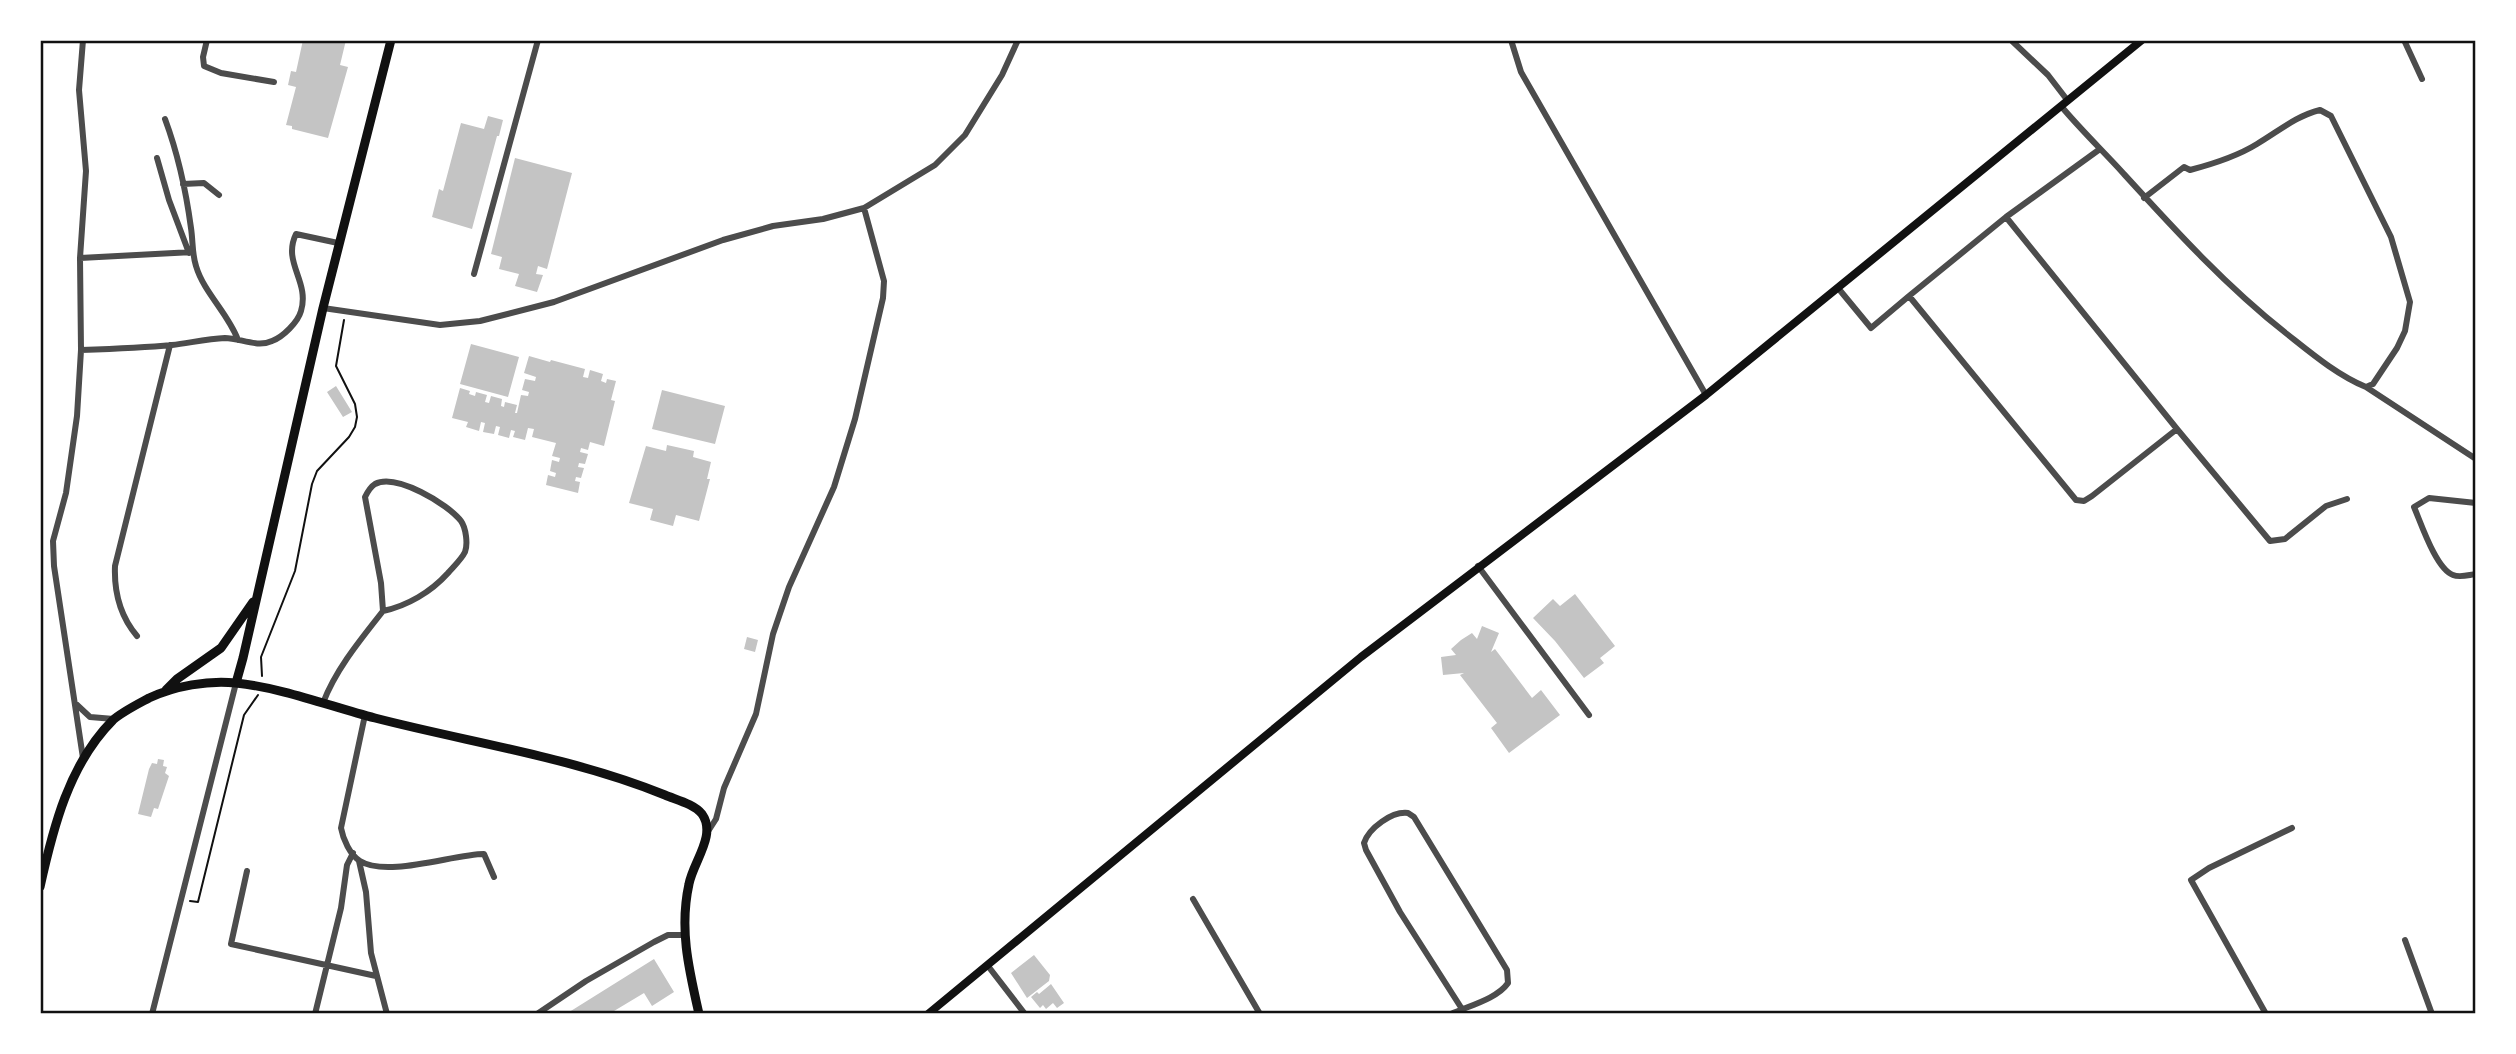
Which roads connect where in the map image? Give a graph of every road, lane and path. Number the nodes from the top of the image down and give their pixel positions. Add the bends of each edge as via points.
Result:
1 (83, 40) edge
2 (207, 40) edge
3 (391, 40) edge
4 (538, 40) edge
5 (1018, 40) edge
6 (1511, 40) edge
7 (2011, 40) edge
8 (2142, 40) edge
9 (2404, 40) edge
10 (2422, 79) dead end
11 (274, 82) dead end
12 (2065, 104) junction
13 (164, 119) dead end
14 (2100, 149) junction
15 (157, 158) dead end
16 (183, 184) junction
17 (219, 195) dead end
18 (2144, 198) junction
19 (864, 208) junction
20 (2006, 218) junction
21 (338, 243) junction
22 (191, 253) junction
23 (80, 258) junction
24 (474, 274) dead end
25 (1838, 288) junction
26 (1909, 296) junction
27 (323, 308) junction
28 (346, 312) junction
29 (238, 340) junction
30 (170, 345) junction
31 (80, 351) junction
32 (2366, 387) junction
33 (1706, 394) junction
34 (2177, 429) junction
35 (2476, 459) edge
36 (2347, 499) dead end
37 (2476, 503) edge
38 (1478, 566) junction
39 (2476, 575) edge
40 (256, 598) junction
41 (383, 611) junction
42 (137, 636) dead end
43 (262, 674) dead end
44 (236, 683) junction
45 (163, 692) junction
46 (257, 699) dead end
47 (323, 703) junction
48 (75, 704) junction
49 (365, 715) junction
50 (1589, 715) dead end
51 (114, 719) junction
52 (83, 758) junction
53 (2292, 828) dead end
54 (707, 833) junction
55 (353, 853) junction
56 (359, 861) junction
57 (247, 871) dead end
58 (494, 877) dead end
59 (40, 887) edge
60 (1193, 899) dead end
61 (198, 902) dead end
62 (684, 935) junction
63 (2405, 940) dead end
64 (988, 966) junction
65 (326, 967) junction
66 (376, 976) junction
67 (1462, 1009) junction
68 (152, 1014) edge
69 (315, 1014) edge
70 (387, 1014) edge
71 (537, 1014) edge
72 (699, 1014) edge
73 (929, 1014) edge
74 (1025, 1014) edge
75 (1260, 1014) edge
76 (1451, 1014) edge
77 (2266, 1014) edge
78 (2432, 1014) edge

1 - 23 street via 79,90 86,171
2 - 11 street via 204,66
3 - 21 main road
4 - 24 street
5 - 19 street via 965,135 935,165
6 - 33 street via 1521,72
7 - 12 street via 2048,75
8 - 12 main road
9 - 10 street
12 - 14 street
12 - 25 main road
13 - 16 street
14 - 18 street
14 - 20 street
15 - 22 street
16 - 17 street via 204,183
16 - 22 street
18 - 32 street via 2250,304 2329,365
18 - 32 street via 2183,167 2190,170 2222,161 2302,114 2320,110 2331,116 2391,237 2410,302 2398,348 2373,384
19 - 28 street via 723,240 554,302 480,321 440,325
19 - 54 street via 884,281 855,419 834,487 773,634 756,713
20 - 26 street
20 - 34 street
21 - 27 main road
21 - 29 street via 296,234 290,257 303,295 301,312 275,340
22 - 23 street
22 - 29 street via 203,283
23 - 31 street
25 - 26 street via 1871,328
25 - 33 main road
26 - 34 street via 2076,500 2092,496
27 - 28 street
27 - 40 main road
28 - 43 path via 335,366 358,411 355,427 317,471 312,484 295,570 261,657
29 - 30 street
30 - 31 street
30 - 42 street via 115,566 119,602
31 - 48 street via 78,416 53,541
32 - 35 street
33 - 38 main road
34 - 36 street via 2270,541 2285,539 2326,506
37 - 39 street via 2429,498 2414,507 2439,564 2457,577
38 - 50 street
38 - 64 main road
40 - 44 main road
40 - 45 main road via 222,647
41 - 41 street via 401,607 442,580 465,551 466,539 463,523 451,512 405,485 386,483 375,484 365,497
41 - 47 street via 342,666
44 - 45 main road
44 - 47 main road
44 - 68 street
45 - 51 main road
46 - 61 path via 244,715
47 - 49 main road
48 - 51 street via 90,716
48 - 52 street
49 - 54 main road via 546,756 646,787 700,811
49 - 55 street via 341,828
51 - 52 main road
52 - 59 main road via 60,811
53 - 77 street via 2192,880
54 - 62 main road via 689,881
55 - 56 street
55 - 65 street
56 - 58 street via 397,866 484,854
56 - 66 street
57 - 65 street via 231,944
60 - 75 street
62 - 71 street via 668,935 654,942
62 - 72 main road
63 - 78 street
64 - 73 main road
64 - 74 street
65 - 66 street
65 - 69 street
66 - 70 street
67 - 67 street via 1505,987 1507,970 1414,817 1396,813 1370,831 1366,850
67 - 76 street

